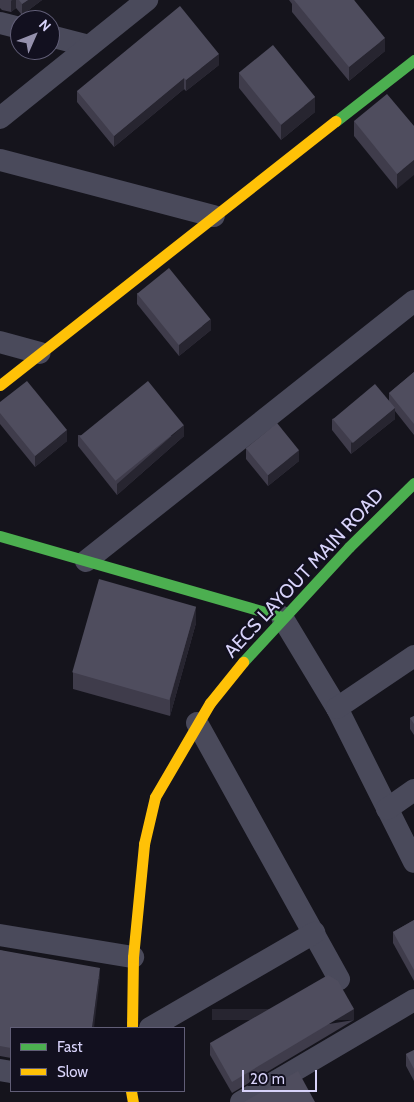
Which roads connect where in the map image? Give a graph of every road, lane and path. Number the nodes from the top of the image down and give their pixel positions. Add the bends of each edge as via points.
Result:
1 (147, 0) edge
2 (60, 39) edge
3 (89, 46) junction
4 (414, 60) edge
5 (0, 118) edge
6 (0, 160) edge
7 (214, 216) junction
8 (414, 300) edge
9 (0, 342) edge
10 (40, 353) junction
11 (0, 385) edge
12 (414, 483) edge
13 (0, 536) edge
14 (86, 561) junction
15 (282, 617) junction
16 (414, 656) edge
17 (337, 708) junction
18 (197, 723) junction
19 (414, 790) edge
20 (387, 808) junction
21 (414, 862) edge
22 (314, 933) junction
23 (0, 935) edge
24 (133, 958) junction
25 (339, 979) edge
26 (414, 1000) edge
27 (132, 1027) edge
28 (152, 1027) edge
29 (241, 1102) edge

1 - 3 street
2 - 3 street
3 - 5 street
4 - 7 street
6 - 7 street
7 - 10 street
8 - 14 street
9 - 10 street
10 - 11 street
12 - 15 street, AECS LAYOUT MAIN ROAD
13 - 14 street
14 - 15 street
15 - 17 street
15 - 18 street, AECS LAYOUT MAIN ROAD
16 - 17 street
17 - 20 street
18 - 22 street
18 - 24 street, AECS LAYOUT MAIN ROAD via 171,767 147,821
19 - 20 street
20 - 21 street
22 - 25 street
22 - 28 street
23 - 24 street
24 - 27 street, AECS LAYOUT MAIN ROAD
26 - 29 street

